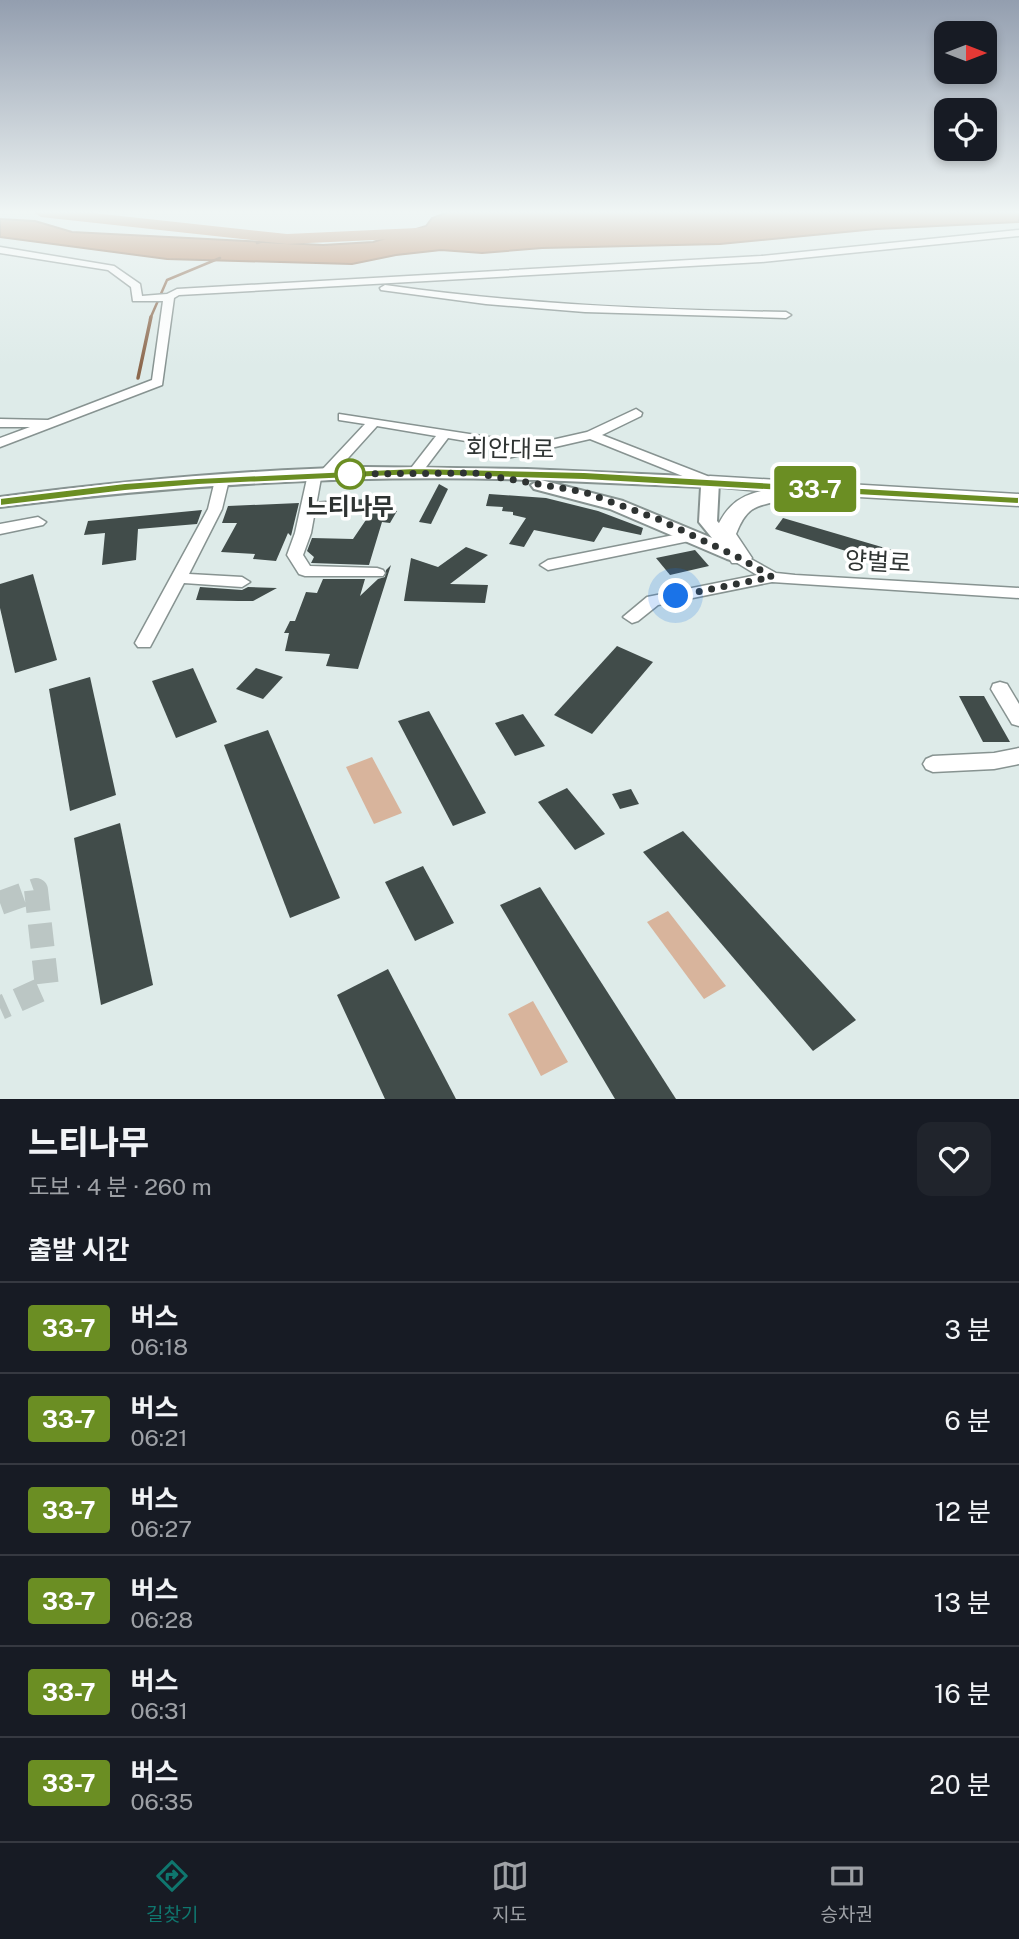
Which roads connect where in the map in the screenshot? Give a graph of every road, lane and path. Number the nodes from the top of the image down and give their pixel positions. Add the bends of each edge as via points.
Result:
1 (82, 263) edge
2 (686, 263) edge
3 (359, 282) junction
4 (167, 298) junction
5 (786, 315) dead end
6 (636, 414) dead end
7 (344, 417) dead end
8 (54, 422) junction
9 (374, 422) junction
10 (0, 423) edge
11 (445, 433) junction
12 (591, 435) junction
13 (0, 443) edge
14 (534, 447) junction
15 (503, 454) dead end
16 (415, 472) junction
17 (474, 473) junction
18 (320, 474) junction
19 (222, 480) junction
20 (710, 482) junction
21 (844, 491) junction
22 (1019, 500) edge
23 (0, 502) edge
24 (38, 522) dead end
25 (0, 529) edge
26 (694, 536) junction
27 (740, 558) junction
28 (548, 565) dead end
29 (377, 573) dead end
30 (772, 577) junction
31 (180, 578) junction
32 (242, 582) dead end
33 (1019, 593) edge
34 (632, 617) dead end
35 (144, 643) dead end
36 (1000, 689) dead end
37 (1019, 719) edge
38 (1019, 756) edge
39 (933, 764) dead end

1 - 4 street via 111,268 136,286 137,299
2 - 3 street
3 - 4 street via 177,292
3 - 5 street via 526,307
4 - 8 street via 158,382
6 - 12 street
7 - 9 street
8 - 10 street
8 - 13 street
9 - 11 street
9 - 18 street
11 - 14 street
11 - 16 street
12 - 14 street
12 - 20 street
14 - 15 street
16 - 17 main road, 회안대로
16 - 18 main road, 회안대로
17 - 20 main road, 회안대로
17 - 26 main road via 584,492
18 - 19 main road, 회안대로
18 - 29 street via 295,555 305,571
19 - 23 main road, 회안대로
19 - 31 street via 215,509
20 - 21 highway, 회안대로
20 - 27 main road via 708,522
21 - 22 highway, 회안대로
21 - 27 highway via 763,497 740,504 725,534
24 - 25 street
26 - 27 main road
26 - 28 street
27 - 30 street, 양벌로
30 - 33 street, 양벌로
30 - 34 street via 653,601
31 - 32 street
31 - 35 street
36 - 37 street
38 - 39 street

